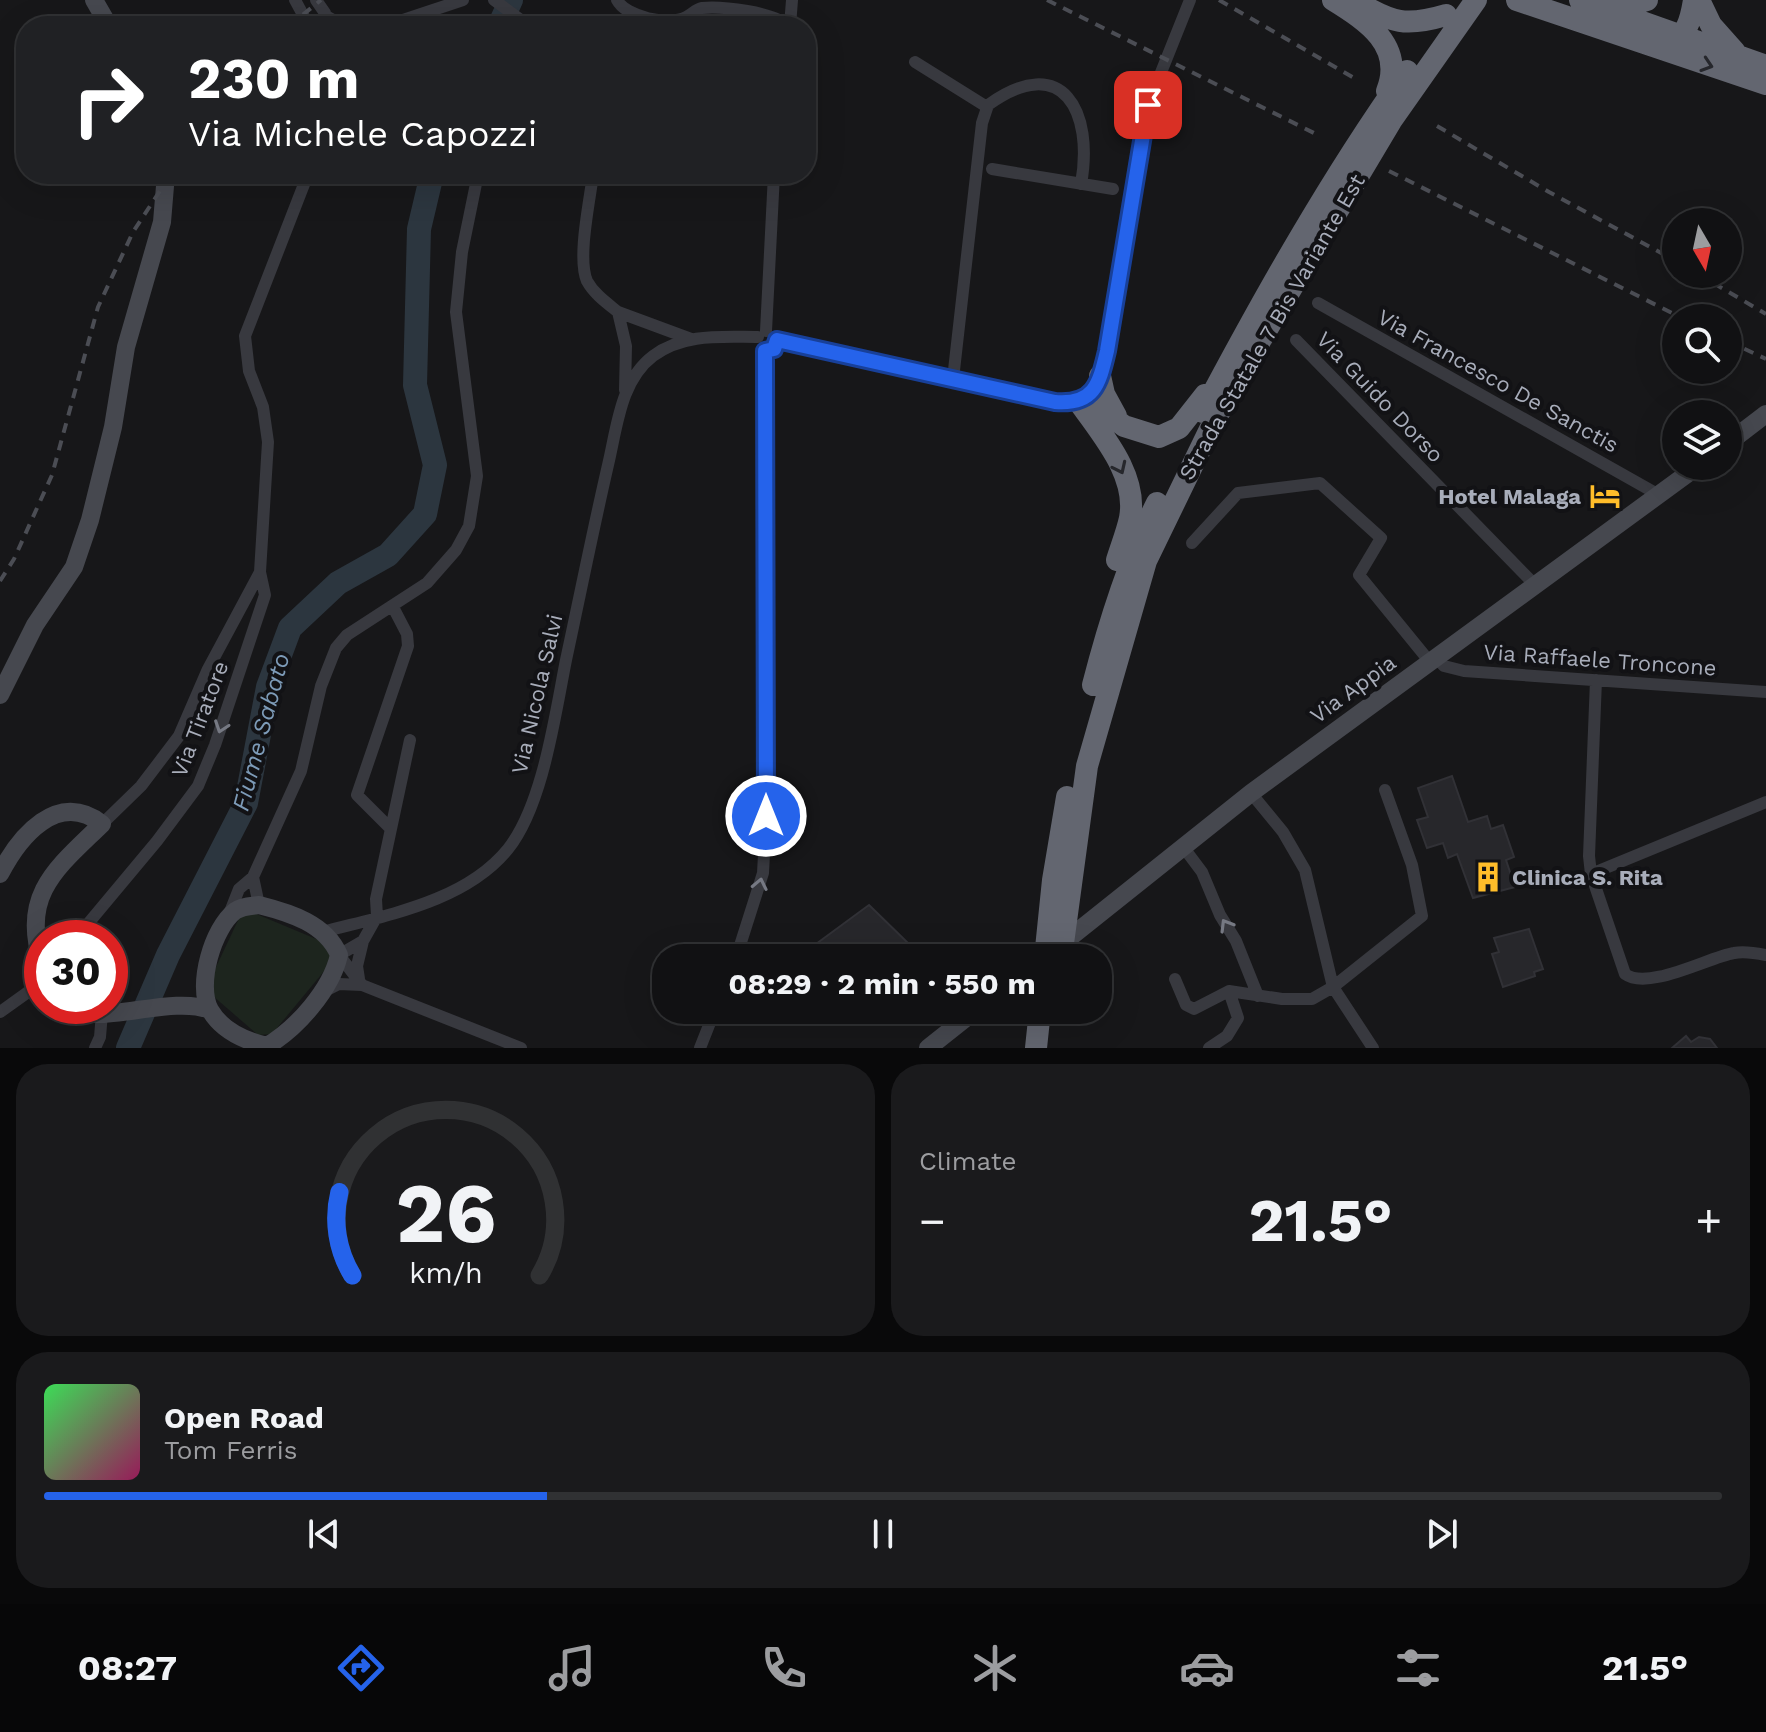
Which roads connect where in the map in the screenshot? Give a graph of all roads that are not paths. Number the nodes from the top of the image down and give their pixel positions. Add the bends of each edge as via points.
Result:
1 (463, 0) edge
2 (494, 0) edge
3 (617, 0) edge
4 (1190, 0) edge
5 (1333, 0) edge
6 (1354, 0) edge
7 (1476, 0) edge
8 (1647, 0) edge
9 (1697, 0) edge
10 (1521, 1) edge
11 (1588, 3) edge
12 (1454, 12) edge
13 (415, 16) edge
14 (516, 16) edge
15 (642, 16) edge
16 (690, 16) edge
17 (769, 16) edge
18 (1681, 35) junction
19 (1737, 56) junction
20 (915, 62) dead end
21 (1766, 66) edge
22 (1766, 84) edge
23 (1382, 106) junction
24 (987, 107) junction
25 (992, 169) dead end
26 (165, 184) edge
27 (304, 184) edge
28 (476, 184) edge
29 (592, 184) edge
30 (773, 184) edge
31 (1081, 184) junction
32 (1113, 189) dead end
33 (1318, 303) dead end
34 (618, 312) junction
35 (762, 334) junction
36 (691, 339) junction
37 (777, 340) junction
38 (1296, 340) dead end
39 (765, 351) junction
40 (625, 355) junction
41 (641, 368) junction
42 (1224, 372) junction
43 (1100, 376) junction
44 (953, 379) junction
45 (625, 395) junction
46 (1083, 400) junction
47 (1766, 414) edge
48 (1124, 426) junction
49 (1742, 432) edge
50 (1679, 480) edge
51 (1659, 495) junction
52 (1192, 543) dead end
53 (260, 572) junction
54 (1535, 585) junction
55 (393, 607) junction
56 (1108, 626) junction
57 (1433, 660) junction
58 (1596, 680) junction
59 (1766, 692) edge
60 (0, 695) edge
61 (410, 740) dead end
62 (1385, 790) dead end
63 (1251, 793) junction
64 (1766, 802) edge
65 (1070, 818) junction
66 (102, 824) junction
67 (391, 829) junction
68 (1184, 848) junction
69 (0, 874) edge
70 (1591, 874) junction
71 (253, 877) junction
72 (259, 905) junction
73 (377, 916) junction
74 (38, 920) edge
75 (91, 920) edge
76 (226, 923) junction
77 (323, 932) junction
78 (363, 941) junction
79 (740, 944) edge
80 (1047, 944) edge
81 (1062, 944) edge
82 (1062, 944) edge
83 (339, 955) junction
84 (1766, 955) edge
85 (205, 971) junction
86 (1175, 979) dead end
87 (362, 985) junction
88 (1333, 987) junction
89 (1229, 991) junction
90 (24, 995) edge
91 (1258, 996) junction
92 (317, 997) junction
93 (178, 1004) junction
94 (128, 1008) edge
95 (210, 1010) junction
96 (0, 1012) edge
97 (98, 1024) edge
98 (709, 1024) edge
99 (958, 1024) edge
100 (1039, 1024) edge
101 (1053, 1024) edge
102 (234, 1041) edge
103 (488, 1042) edge
104 (266, 1047) edge
105 (95, 1048) edge
106 (521, 1048) edge
107 (700, 1048) edge
108 (928, 1048) edge
109 (1036, 1048) edge
110 (1050, 1048) edge
111 (1209, 1048) edge
112 (1373, 1048) edge

1 - 13 street
2 - 14 street
3 - 15 street via 625,11
4 - 43 street via 1154,87 1142,133
5 - 23 highway via 1384,40 1392,59 1392,80
6 - 12 highway via 1399,23
7 - 12 highway, Strada Statale 7 Bis Variante Est
8 - 11 highway via 1630,5
9 - 18 highway
9 - 19 highway
10 - 18 highway via 1552,6 1665,44
10 -> 22 highway
11 - 18 highway
12 - 23 highway, Strada Statale 7 Bis Variante Est
12 - 65 highway, Strada Statale 7 Bis Variante Est via 1185,478 1146,561
16 - 17 street via 700,8
18 - 19 highway
19 - 21 highway
20 - 24 street
23 - 42 highway, Strada Statale 7 Bis Variante Est
24 - 31 street via 1031,84 1060,90 1078,116
24 - 44 street
25 - 31 street
26 - 60 street via 162,222 126,347 90,520 74,567 35,625
27 - 53 street, Via Tiratore via 245,336 249,371 267,422
28 - 55 street via 456,312 475,444 475,503 465,535 443,567
29 - 34 street via 586,279
30 - 35 street
31 - 32 street
33 - 51 street, Via Francesco De Sanctis
34 - 36 street
34 - 40 street
35 - 36 street
35 - 37 street via 773,332
35 - 39 street via 758,346
36 - 41 street via 672,344
37 - 39 street via 774,349
37 - 44 street
38 - 54 street, Via Guido Dorso
79 -> 39 street via 763,873 766,816
40 - 41 street
40 - 45 street
41 - 45 street
42 - 48 highway via 1174,432 1149,436
42 - 56 highway, Strada Statale 7 Bis Variante Est via 1141,536
43 - 46 street
43 - 48 highway via 1111,409
44 - 46 street via 1055,402
45 - 73 street, Via Nicola Salvi via 550,738 528,814 507,851 484,873 438,898
46 - 48 highway
46 -> 56 highway via 1121,465 1130,492 1130,517 1111,581
47 - 49 street
50 - 51 street, Via Appia
51 - 54 street, Via Appia
52 - 57 street via 1238,493 1320,483 1381,538 1359,575
53 - 66 street, Via Tiratore via 179,736 141,786
53 -> 75 street, Via Tiratore via 265,595 198,786
54 - 57 street, Via Appia
55 - 67 street via 408,646 357,795
55 - 71 street via 347,635 336,648 321,686 301,771
56 - 65 highway, Strada Statale 7 Bis Variante Est via 1074,760
57 - 58 street, Via Raffaele Troncone via 1464,671
57 - 63 street, Via Appia
58 - 59 street, Via Raffaele Troncone
58 - 70 street
61 - 67 street
62 - 88 street via 1412,865 1422,916
63 - 68 street, Via Appia
63 - 88 street via 1305,870
64 - 70 street
65 - 80 highway, Strada Statale 7 Bis Variante Est
65 - 81 highway, Strada Statale 7 Bis Variante Est
66 - 69 street via 78,812 48,816 24,835
66 - 74 street via 49,877 40,893
67 - 73 street
68 - 82 street, Via Appia
91 -> 68 street via 1202,872
70 - 84 street via 1621,967 1631,979 1672,973 1738,952
71 - 72 street
71 - 76 street via 239,889
72 - 76 street via 235,912
72 - 77 street
73 - 77 street, Via Nicola Salvi
73 - 78 street
76 - 85 street
77 - 83 street
78 - 83 street
78 - 87 street via 357,966
83 - 87 street
83 - 92 street
85 - 93 street
85 - 95 street
86 - 89 street via 1186,1005 1194,1009
87 - 92 street via 339,984
87 - 103 street
88 - 91 street via 1312,999
88 - 112 street
89 - 91 street
89 - 111 street via 1238,1018 1227,1036
90 - 96 street
92 - 104 street via 292,1030
93 - 94 street
93 - 95 street
95 - 102 street
97 - 105 street
98 - 107 street
99 - 108 street
100 - 109 highway
101 - 110 highway
102 - 104 street
103 - 106 street

